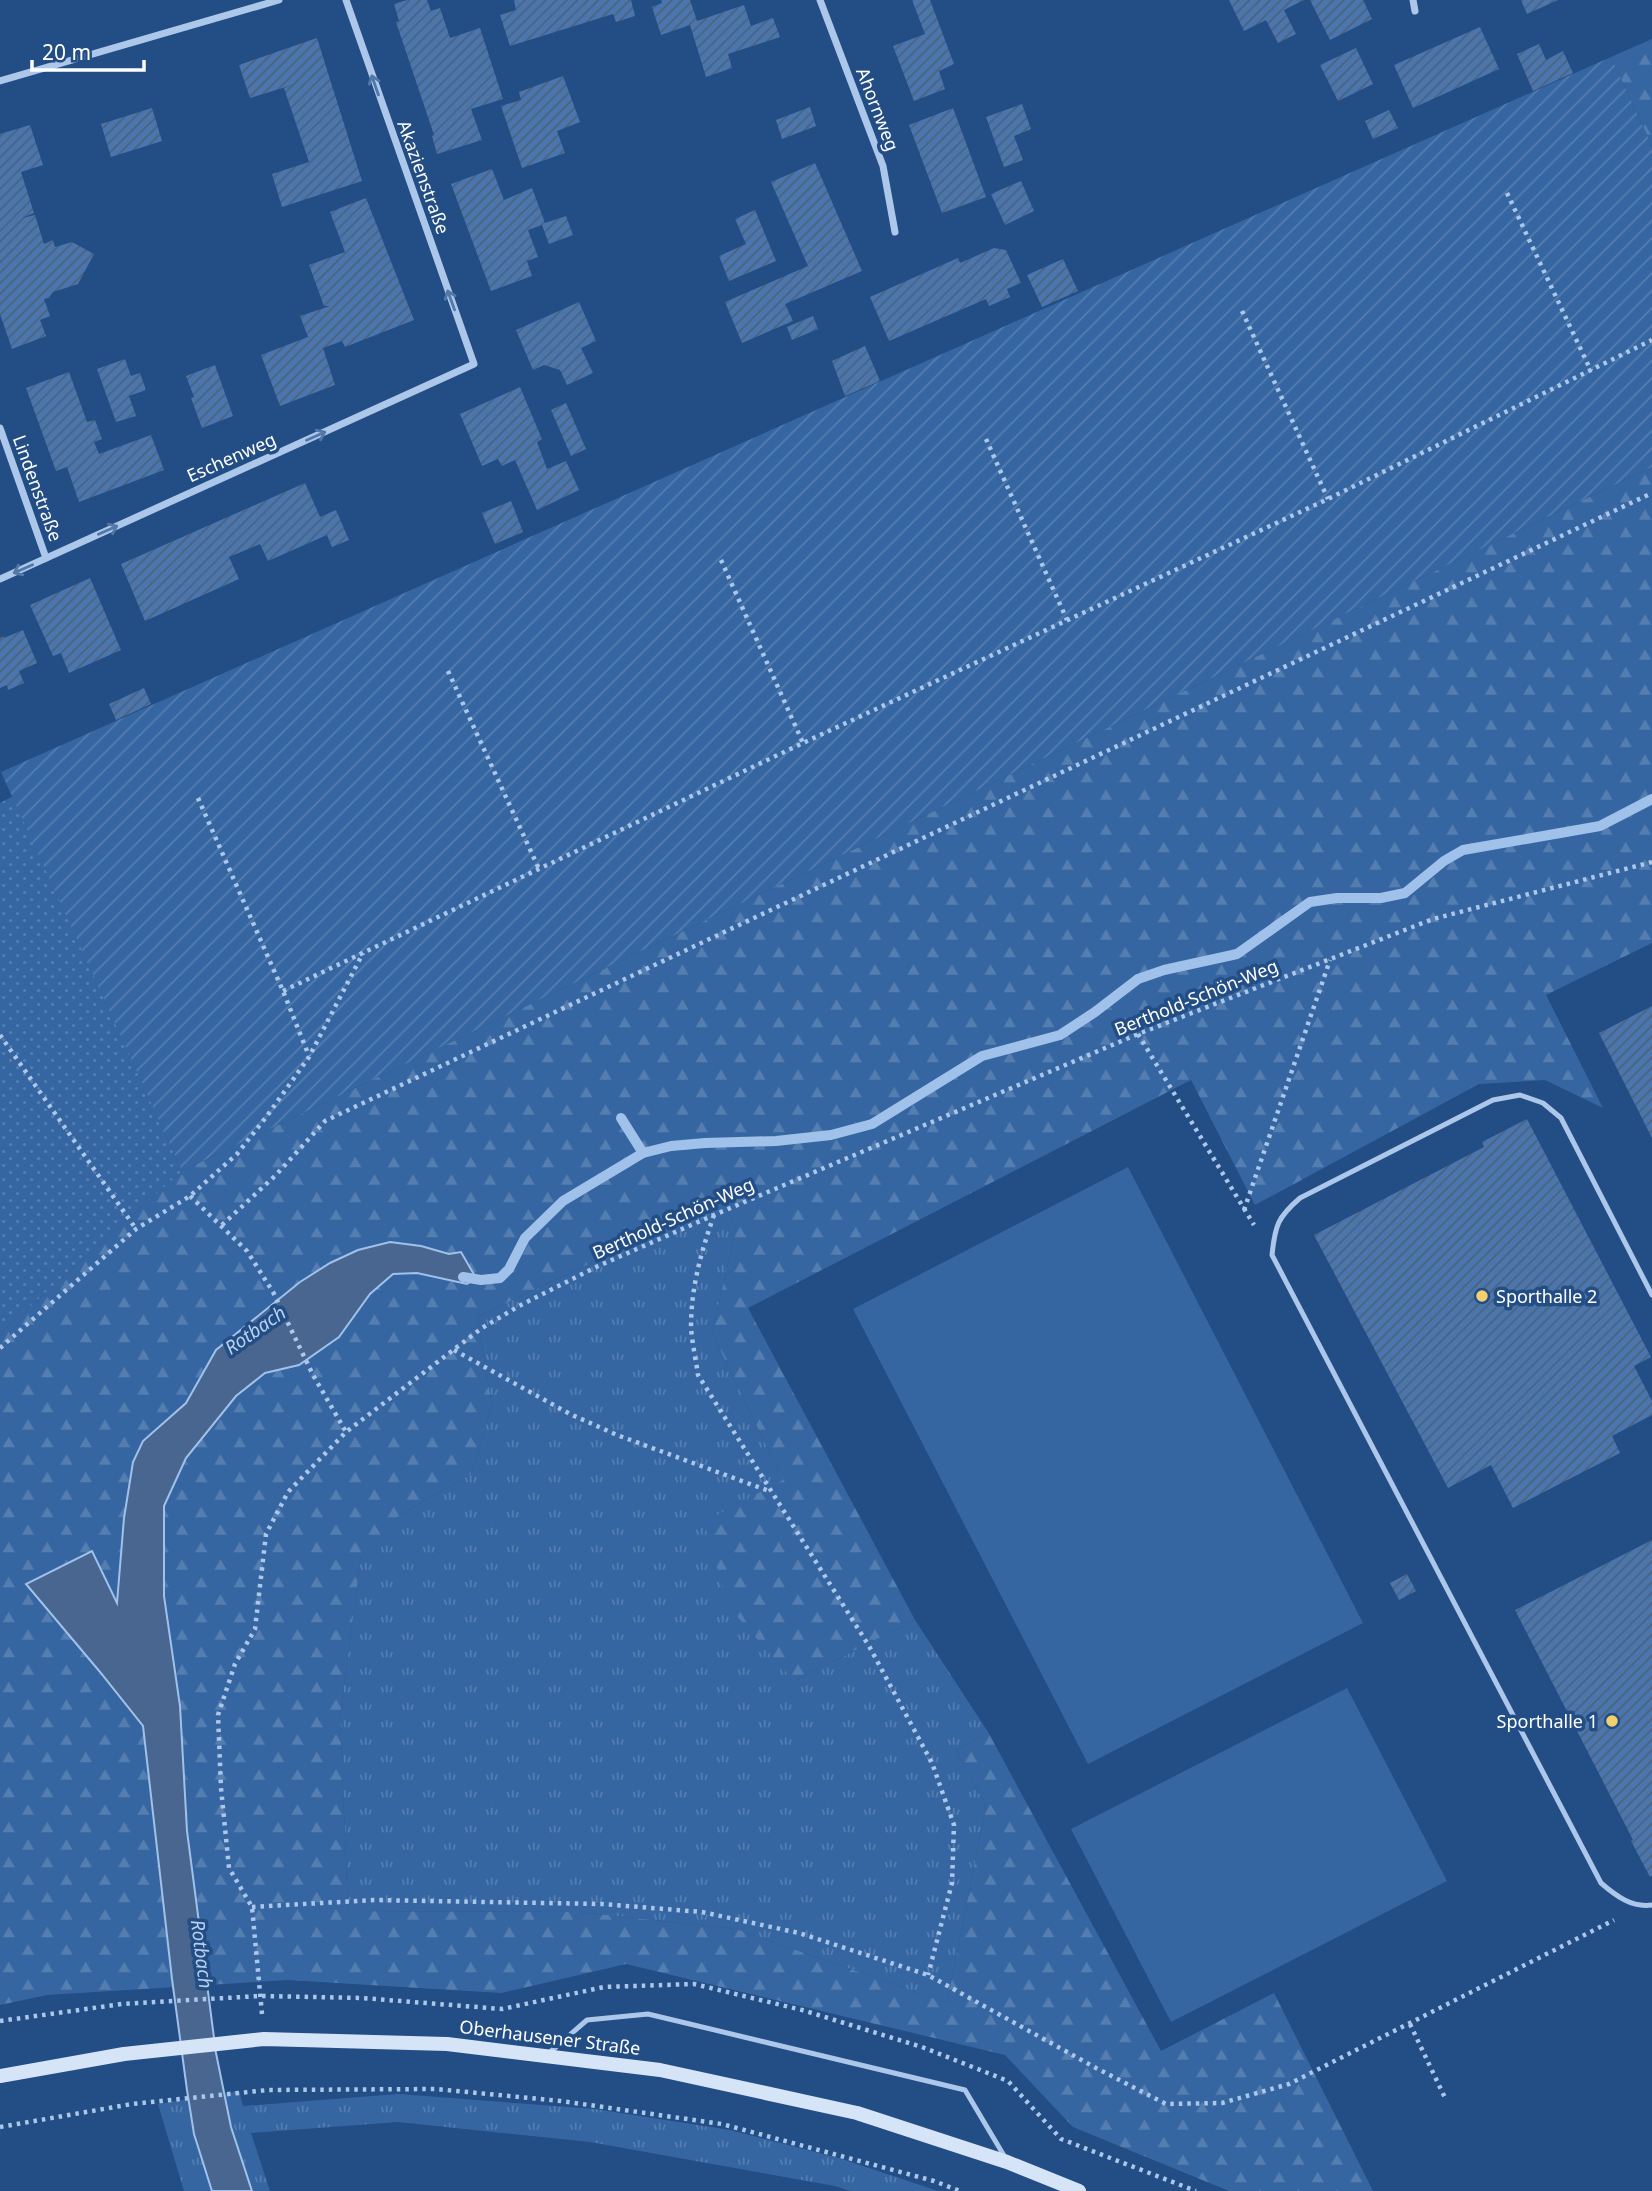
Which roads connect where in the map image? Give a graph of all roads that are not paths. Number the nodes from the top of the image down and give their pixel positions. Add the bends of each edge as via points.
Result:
1 (279, 0) edge
2 (346, 0) edge
3 (820, 0) edge
4 (1413, 0) edge
5 (1415, 10) dead end
6 (0, 81) edge
7 (895, 232) dead end
8 (474, 364) joint
9 (0, 428) edge
10 (46, 558) junction
11 (0, 579) edge
12 (1652, 1295) edge
13 (1652, 1905) edge
14 (545, 2056) junction
15 (0, 2076) edge
16 (1007, 2162) junction
17 (1079, 2191) edge

1 - 6 street
8 -> 2 street, Akazienstraße
3 - 7 street, Ahornweg via 883,166
4 - 5 street
10 -> 8 street, Eschenweg
9 - 10 street, Lindenstraße
10 -> 11 street, Eschenweg
12 - 13 lane via 1560,1118 1543,1103 1520,1095 1493,1100 1300,1198 1283,1213 1274,1237 1272,1255 1601,1883 1640,1907
14 - 15 main road, Oberhausener Straße via 447,2044 264,2039 124,2054
14 - 16 main road, Oberhausener Straße via 660,2070 857,2113
14 - 16 lane via 587,2020 648,2014 965,2090
16 - 17 main road, Oberhausener Straße

